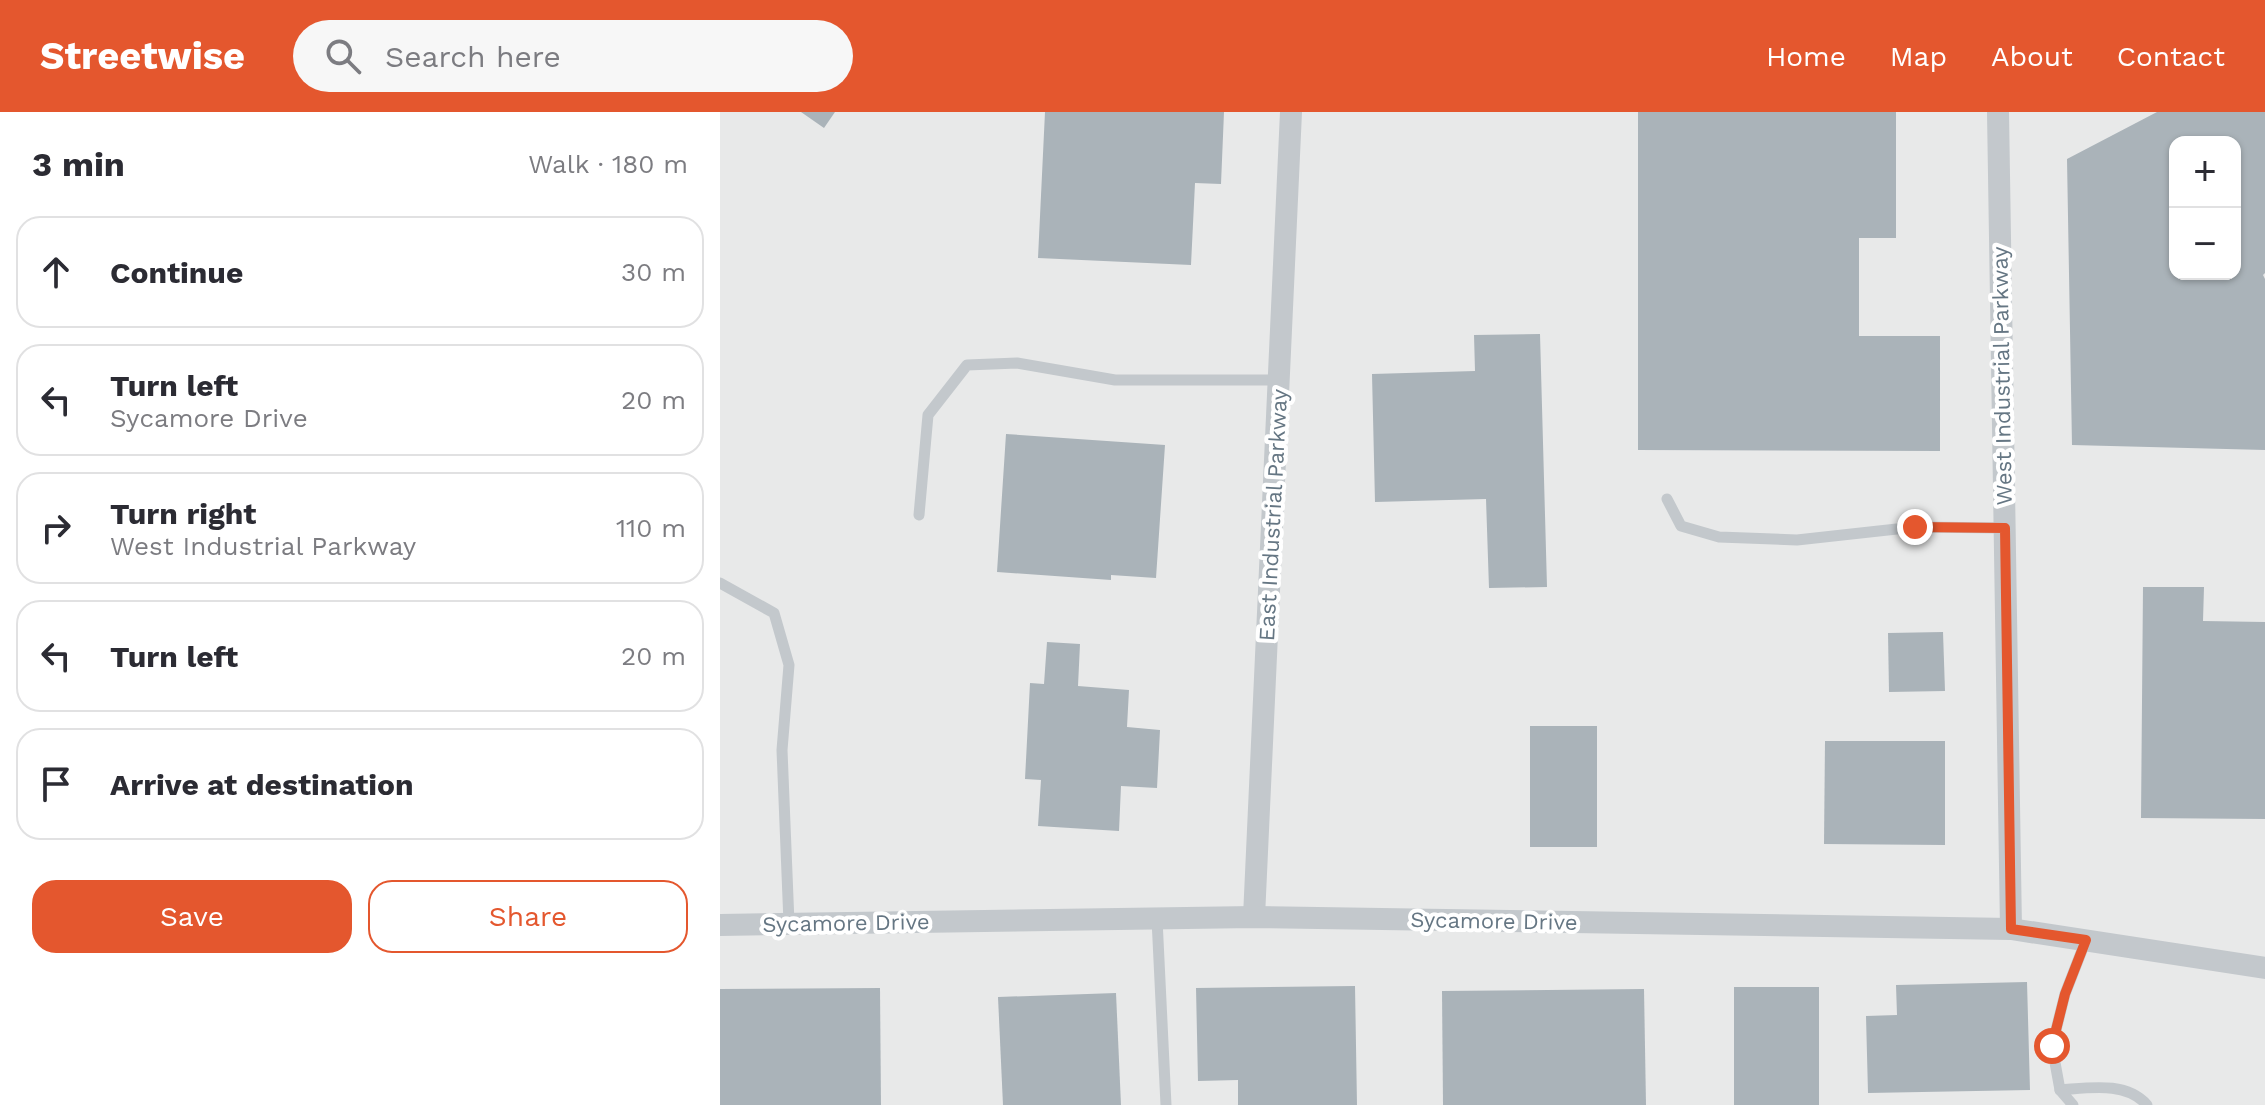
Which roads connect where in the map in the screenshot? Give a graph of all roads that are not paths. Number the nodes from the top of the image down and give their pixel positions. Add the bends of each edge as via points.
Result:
1 (1291, 112) edge
2 (1998, 112) edge
3 (1279, 380) junction
4 (1667, 499) dead end
5 (919, 515) dead end
6 (2005, 528) junction
7 (720, 583) edge
8 (1254, 917) junction
9 (1157, 919) junction
10 (789, 923) junction
11 (720, 925) edge
12 (2011, 929) junction
13 (2086, 940) junction
14 (2265, 968) edge
15 (2060, 1090) junction
16 (1166, 1105) edge
17 (2073, 1105) edge
18 (2147, 1105) edge

1 - 3 street, East Industrial Parkway
2 - 6 street, West Industrial Parkway
3 - 5 lane via 1115,380 1017,363 967,365 928,415
3 - 8 street, East Industrial Parkway
4 - 6 lane via 1681,526 1719,537 1797,540 1915,527
6 - 12 street, West Industrial Parkway
7 - 10 lane via 774,613 789,665 782,750
8 - 9 street, Sycamore Drive
8 - 12 street, Sycamore Drive
9 - 10 street, Sycamore Drive
9 - 16 lane
10 - 11 street, Sycamore Drive
12 - 13 street, Sycamore Drive
13 - 14 street, Sycamore Drive
13 - 15 lane via 2052,1046
15 - 17 lane
15 - 18 lane via 2102,1087 2137,1094

